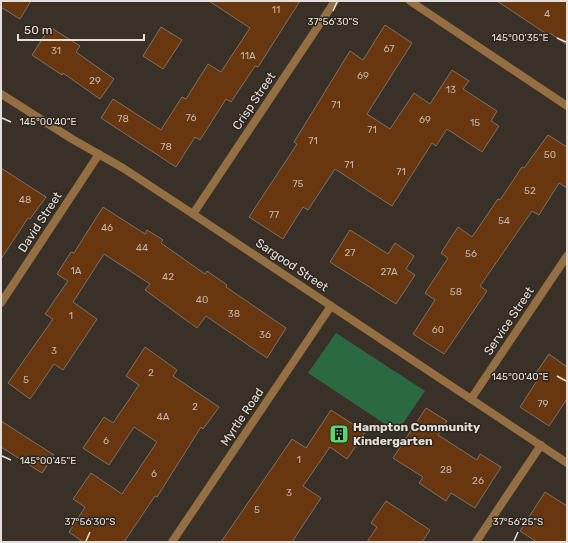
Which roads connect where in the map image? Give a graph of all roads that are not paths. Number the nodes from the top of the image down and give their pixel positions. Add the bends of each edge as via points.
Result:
1 (335, 1) edge
2 (410, 1) edge
3 (1, 94) edge
4 (567, 106) edge
5 (99, 154) junction
6 (193, 214) junction
7 (567, 256) edge
8 (1, 303) edge
9 (332, 306) junction
10 (471, 399) junction
11 (541, 445) junction
12 (567, 462) edge
13 (172, 542) edge
14 (476, 542) edge

1 - 6 street, Crisp Street
2 - 4 street
3 - 5 street, Sargood Street
5 - 6 street, Sargood Street
5 - 8 street, David Street
6 - 9 street, Sargood Street
7 - 10 street, Service Street
9 - 10 street, Sargood Street
9 - 13 street, Myrtle Road
10 - 11 street, Sargood Street
11 - 12 street, Sargood Street
11 - 14 street

